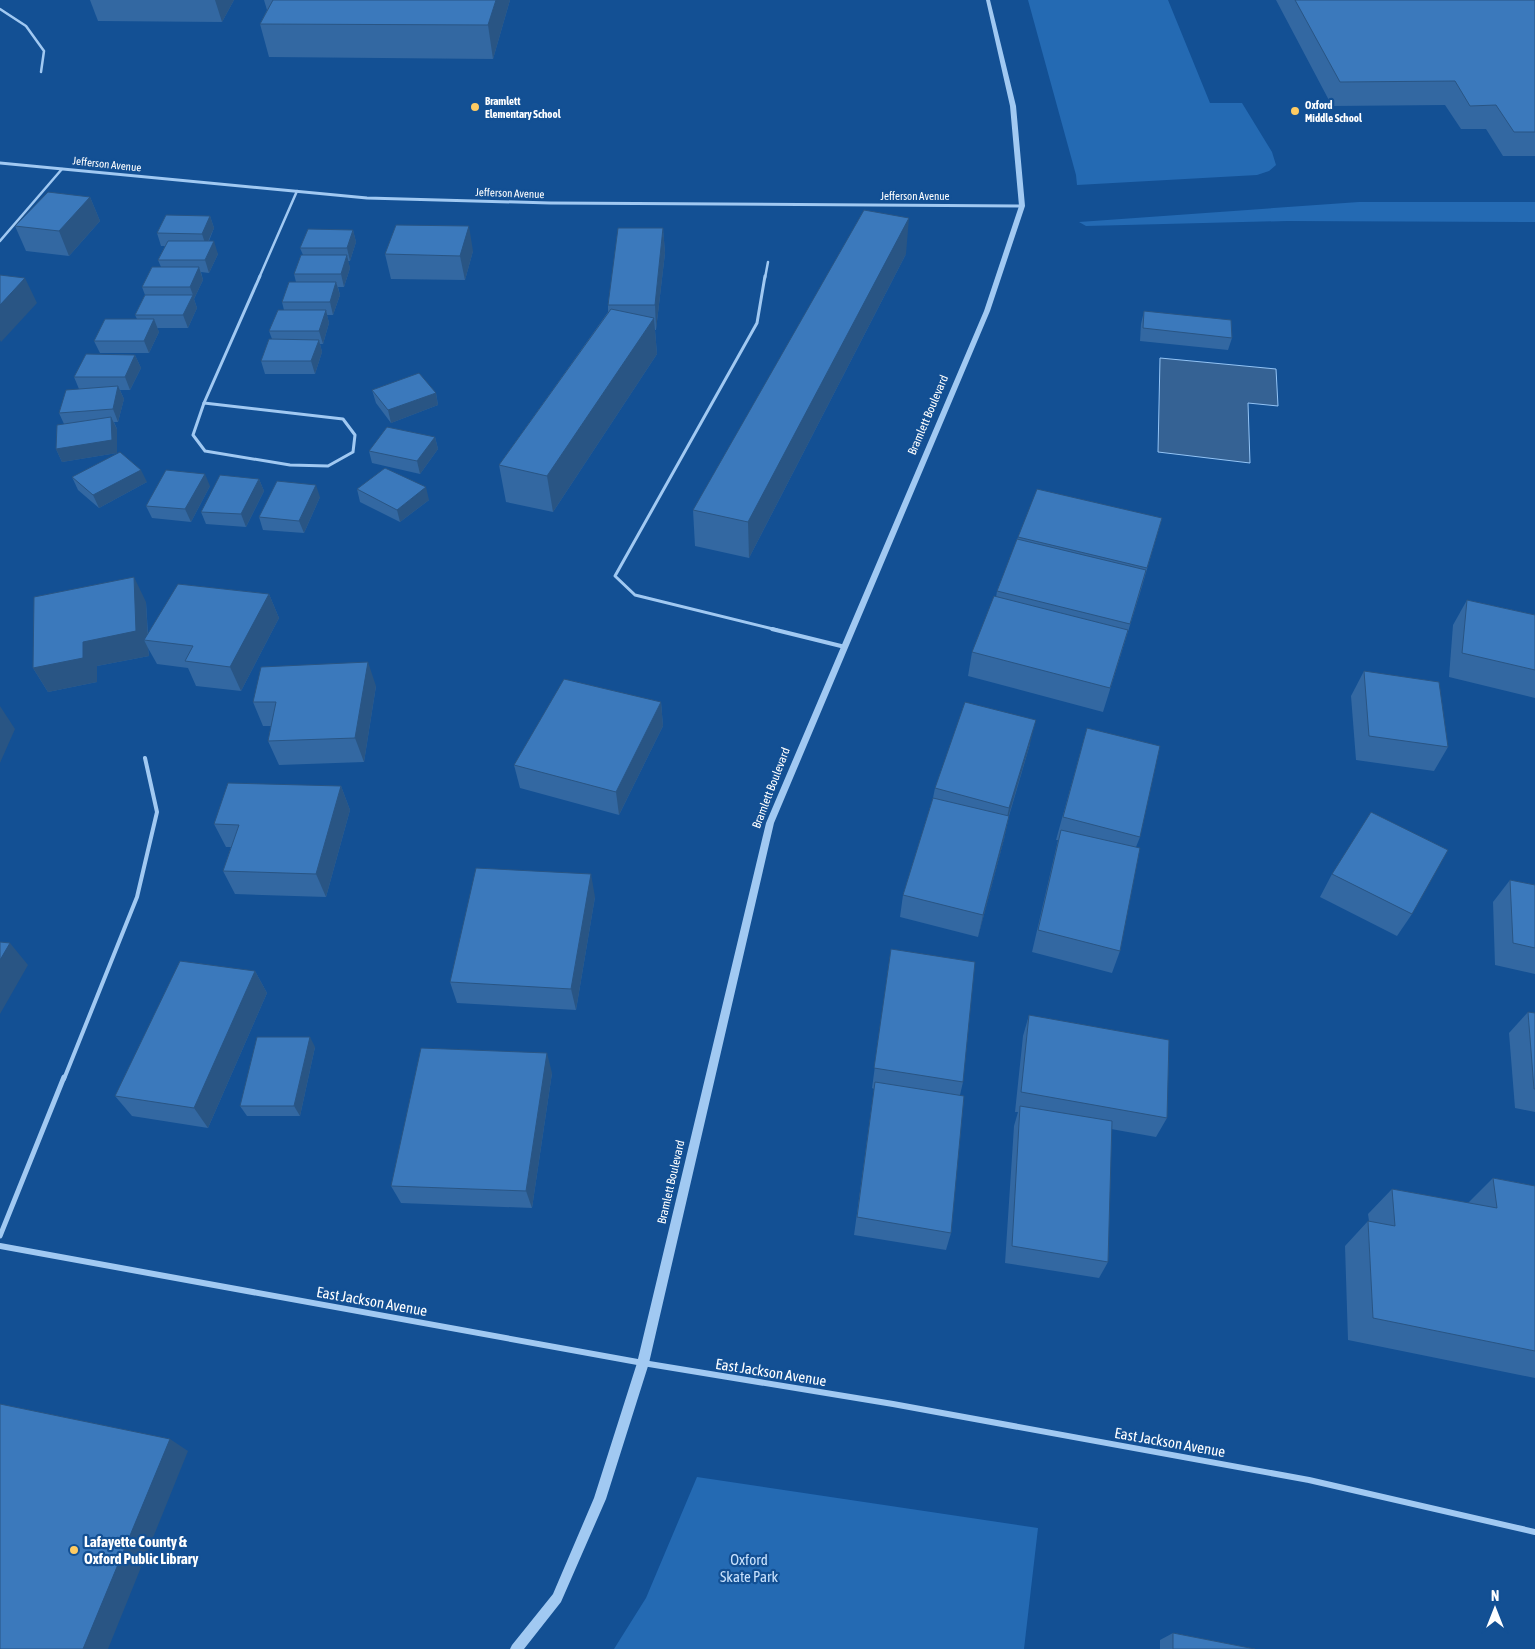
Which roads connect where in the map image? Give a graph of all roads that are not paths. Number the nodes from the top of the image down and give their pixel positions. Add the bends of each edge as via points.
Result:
1 (988, 0) edge
2 (0, 9) edge
3 (40, 72) dead end
4 (0, 163) edge
5 (62, 169) junction
6 (297, 191) junction
7 (1022, 206) junction
8 (0, 242) edge
9 (768, 262) dead end
10 (204, 403) junction
11 (845, 647) junction
12 (145, 758) dead end
13 (0, 1236) edge
14 (0, 1246) edge
15 (643, 1363) junction
16 (1535, 1532) edge
17 (516, 1649) edge

1 - 7 street, Bramlett Boulevard via 1013,106
2 - 3 lane via 26,26 44,51
4 - 5 street, Jefferson Avenue
5 - 6 street, Jefferson Avenue
5 - 8 lane
6 - 7 street, Jefferson Avenue via 367,198 550,203
6 - 10 lane
7 - 11 street, Bramlett Boulevard via 987,311
9 - 11 lane via 757,323 614,576 635,595
10 - 10 lane via 193,435 205,451 290,465 328,466 353,452 355,435 343,419
11 - 15 street, Bramlett Boulevard via 770,823
12 - 13 lane via 157,812 137,896
14 - 15 street, East Jackson Avenue
15 - 16 street, East Jackson Avenue via 893,1404 1309,1480
15 - 17 street, Bramlett Boulevard via 600,1499 557,1598

